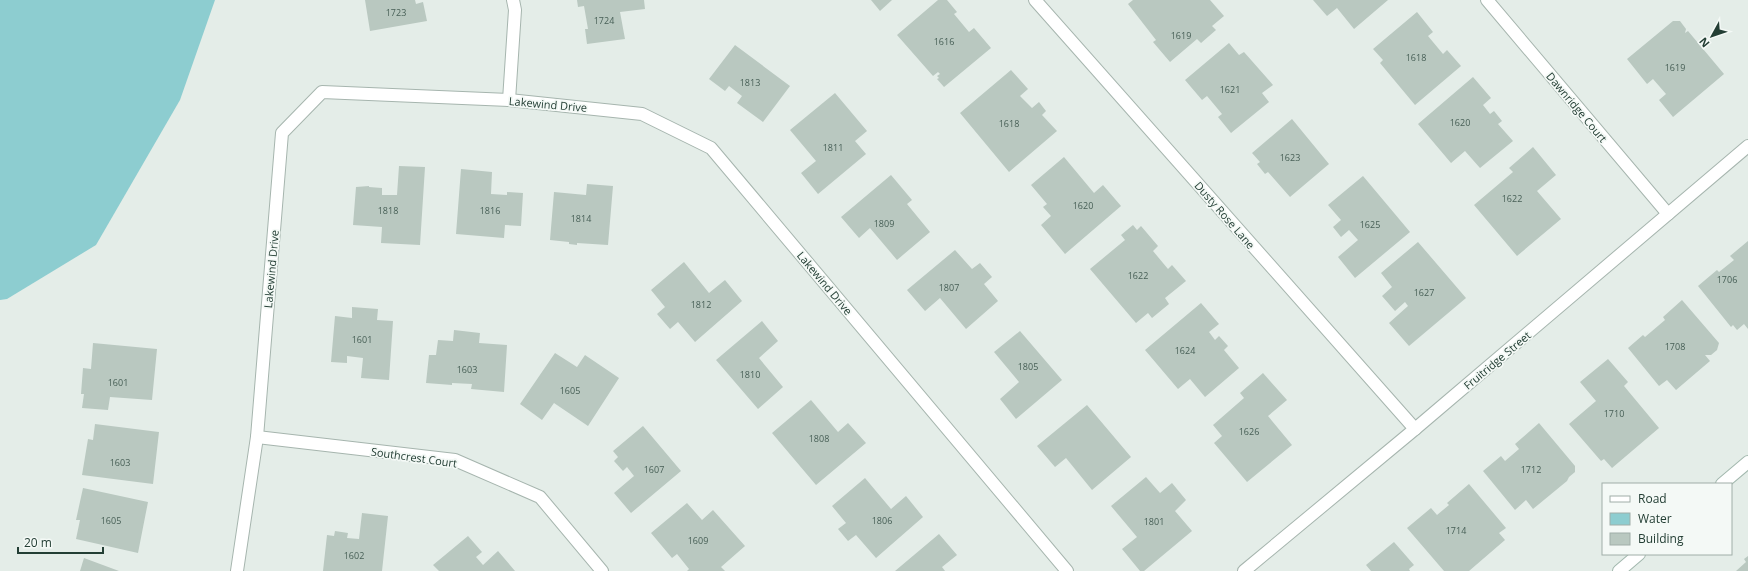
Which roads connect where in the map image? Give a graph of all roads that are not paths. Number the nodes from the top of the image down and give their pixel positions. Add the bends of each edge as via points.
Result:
1 (513, 0) edge
2 (1036, 0) edge
3 (1487, 0) edge
4 (509, 100) junction
5 (1748, 146) edge
6 (1668, 214) junction
7 (1415, 430) junction
8 (257, 437) junction
9 (1748, 462) edge
10 (1723, 483) edge
11 (1639, 555) edge
12 (237, 571) edge
13 (602, 571) edge
14 (1067, 571) edge
15 (1244, 571) edge
16 (1620, 571) edge

1 - 4 street via 515,10
2 - 7 street, Dusty Rose Lane
3 - 6 street, Dawnridge Court
4 - 8 street, Lakewind Drive via 322,92 282,133
4 - 14 street, Lakewind Drive via 642,114 711,148
5 - 6 street, Fruitridge Street
6 - 7 street, Fruitridge Street
7 - 15 street, Fruitridge Street
8 - 12 street, Lakewind Drive
8 - 13 street, Southcrest Court via 455,460 540,497
9 - 10 street
11 - 16 street

